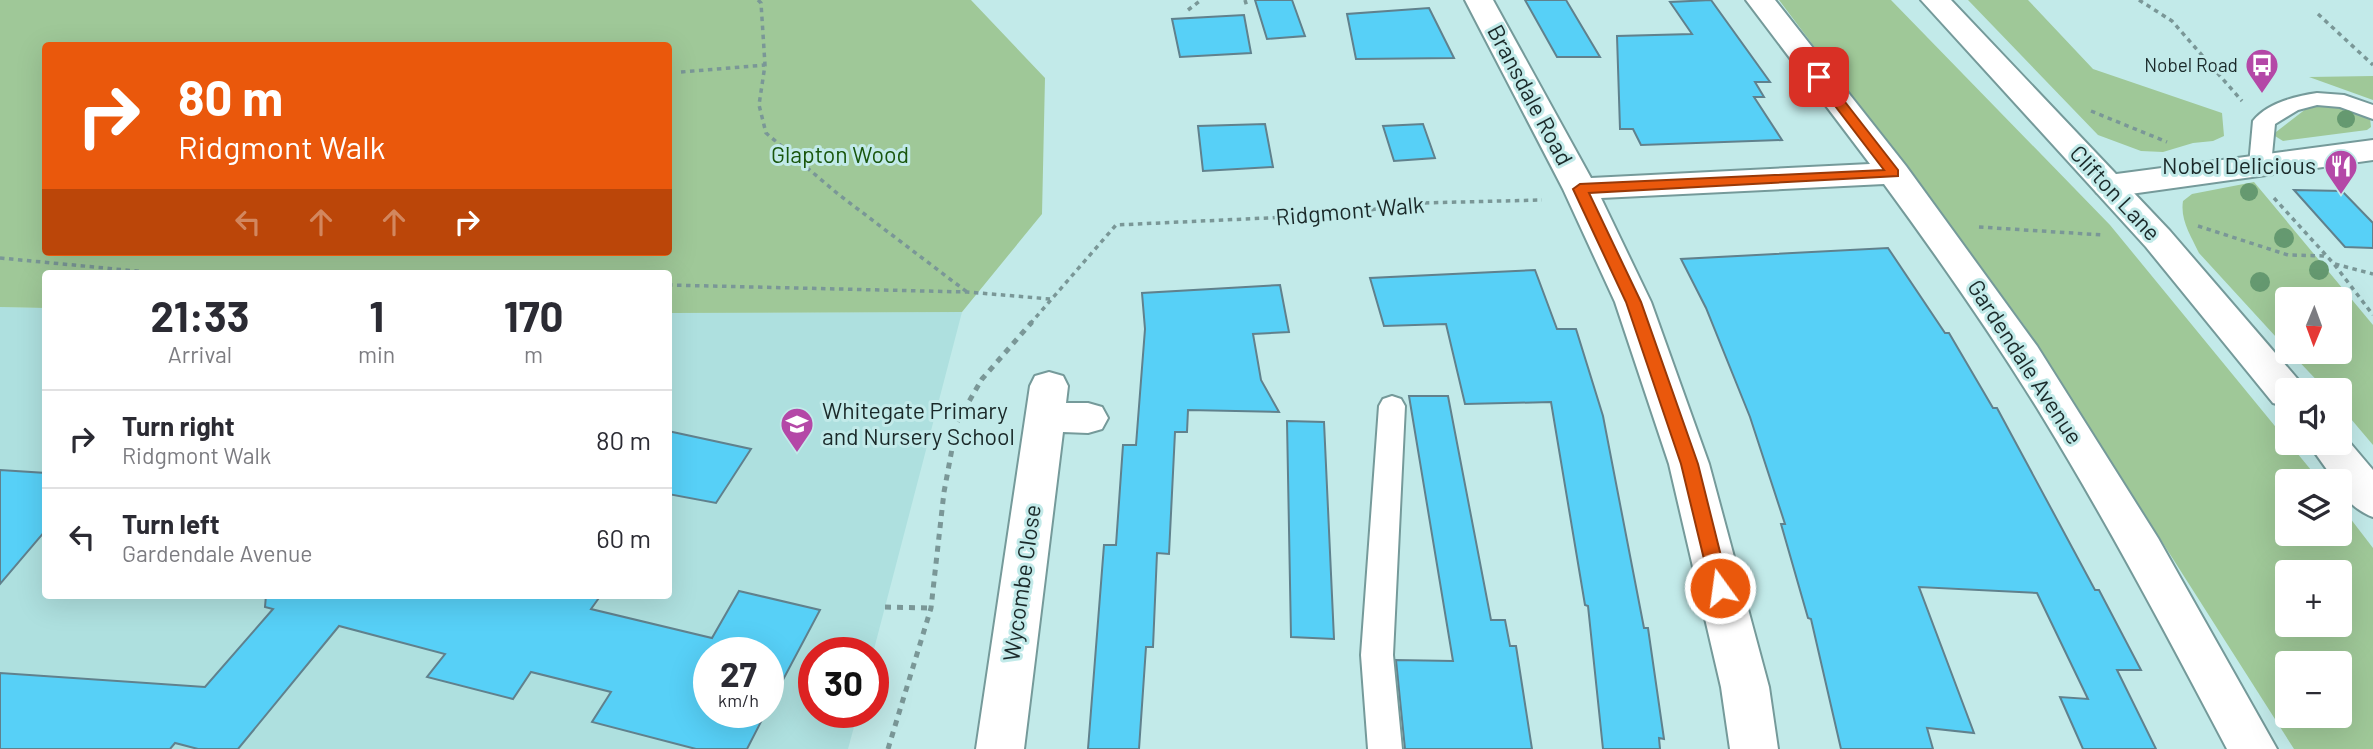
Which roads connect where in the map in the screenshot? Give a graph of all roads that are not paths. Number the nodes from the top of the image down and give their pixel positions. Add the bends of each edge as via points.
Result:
1 (1479, 0) edge
2 (1760, 0) edge
3 (1935, 0) edge
4 (2373, 113) edge
5 (2373, 150) edge
6 (2252, 166) junction
7 (1894, 173) junction
8 (2109, 186) junction
9 (1583, 194) junction
10 (2276, 378) edge
11 (1392, 406) dead end
12 (1088, 418) dead end
13 (2337, 455) edge
14 (2373, 500) edge
15 (1000, 749) edge
16 (1385, 749) edge
17 (1754, 749) edge
18 (2253, 749) edge

1 - 9 street, Bransdale Road
2 - 7 street, Gardendale Avenue
3 - 8 street, Clifton Lane
4 - 6 lane via 2323,99 2284,106 2264,121
5 - 6 street
6 - 8 street
7 - 9 street
7 - 18 street, Gardendale Avenue via 2025,356 2126,519
8 - 10 street, Clifton Lane via 2174,232
9 - 17 street, Bransdale Road via 1633,302 1689,464 1745,688
11 - 16 lane via 1377,655
12 - 15 street, Wycombe Close via 1046,401
13 - 14 street

